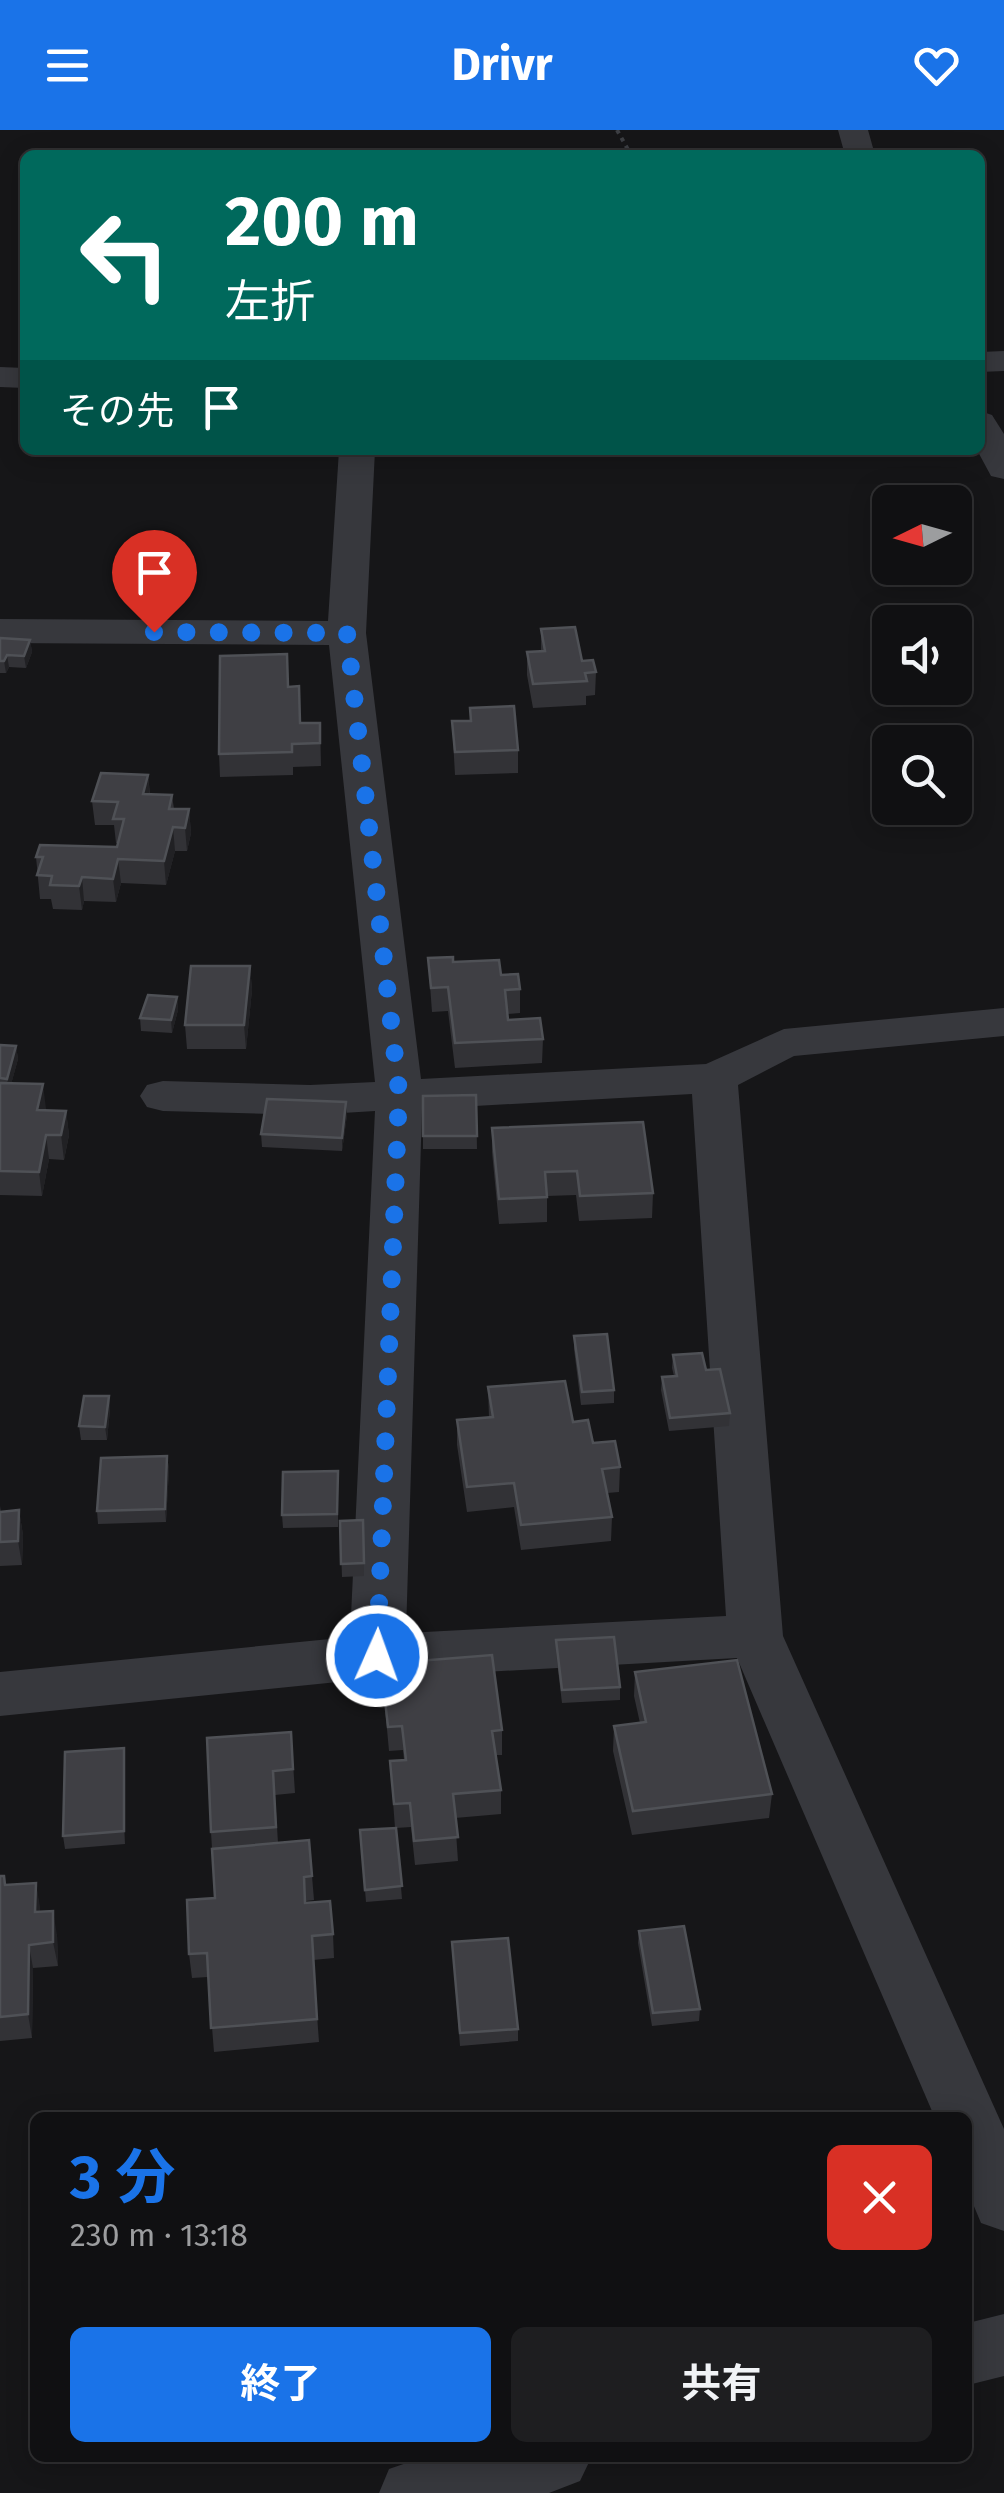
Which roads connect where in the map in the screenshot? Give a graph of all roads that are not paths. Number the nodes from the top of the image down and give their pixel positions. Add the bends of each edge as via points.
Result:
1 (985, 432) edge
2 (356, 455) edge
3 (1004, 468) edge
4 (0, 631) edge
5 (347, 633) junction
6 (1004, 1022) edge
7 (714, 1078) junction
8 (399, 1092) junction
9 (163, 1096) dead end
10 (755, 1636) junction
11 (377, 1656) junction
12 (0, 1694) edge
13 (964, 2112) edge
14 (972, 2129) edge
15 (1004, 2202) edge
16 (1004, 2345) edge
17 (972, 2353) edge
18 (540, 2462) edge
19 (414, 2493) edge

1 - 3 street
2 - 5 street
4 - 5 street
5 - 8 street
6 - 7 street via 784,1044
7 - 8 street
7 - 10 street
8 - 9 street via 253,1102
8 - 11 street
10 - 11 street
10 - 13 street
11 - 12 street
14 - 15 street
16 - 17 street
18 - 19 street

